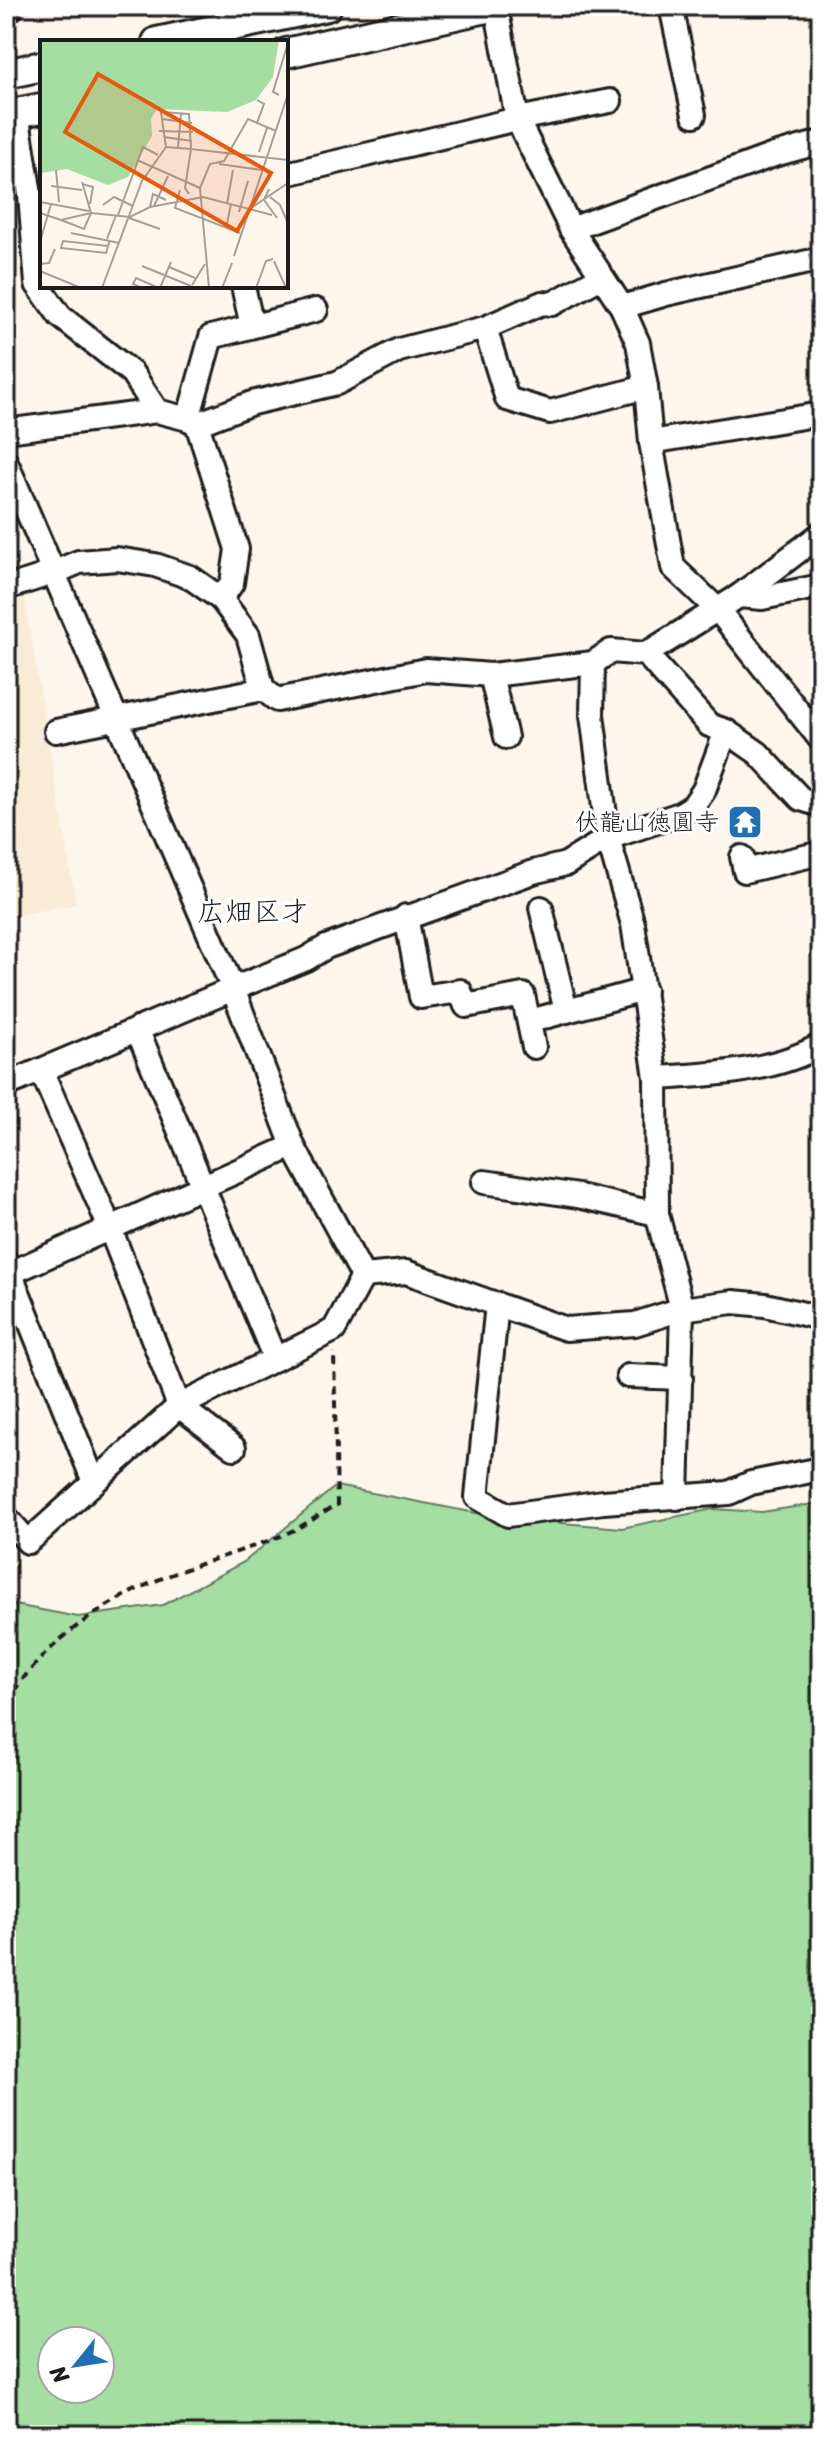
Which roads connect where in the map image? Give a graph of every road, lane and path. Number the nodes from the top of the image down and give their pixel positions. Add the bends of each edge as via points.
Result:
1 (32, 6) edge
2 (327, 6) edge
3 (495, 6) edge
4 (671, 6) edge
5 (6, 29) edge
6 (166, 40) edge
7 (288, 53) edge
8 (40, 66) edge
9 (6, 74) edge
10 (610, 101) dead end
11 (22, 112) edge
12 (694, 115) dead end
13 (517, 119) junction
14 (821, 142) edge
15 (288, 174) edge
16 (571, 229) junction
17 (821, 259) edge
18 (601, 277) junction
19 (243, 288) edge
20 (622, 307) junction
21 (316, 310) dead end
22 (252, 326) junction
23 (485, 328) junction
24 (646, 387) junction
25 (157, 411) junction
26 (821, 414) edge
27 (192, 422) junction
28 (6, 431) edge
29 (651, 442) junction
30 (6, 462) edge
31 (821, 534) edge
32 (53, 573) junction
33 (821, 586) edge
34 (6, 588) edge
35 (739, 596) junction
36 (221, 599) junction
37 (718, 610) junction
38 (646, 654) junction
39 (593, 663) junction
40 (491, 675) junction
41 (263, 689) junction
42 (118, 720) junction
43 (56, 731) dead end
44 (726, 731) junction
45 (506, 737) dead end
46 (821, 740) edge
47 (821, 805) edge
48 (608, 838) junction
49 (821, 853) edge
50 (742, 857) dead end
51 (541, 908) dead end
52 (406, 916) junction
53 (233, 989) junction
54 (644, 990) junction
55 (566, 1011) junction
56 (530, 1021) junction
57 (137, 1029) junction
58 (821, 1045) edge
59 (534, 1047) dead end
60 (41, 1070) junction
61 (656, 1078) junction
62 (6, 1085) edge
63 (293, 1146) junction
64 (484, 1182) dead end
65 (203, 1186) junction
66 (657, 1214) junction
67 (110, 1228) junction
68 (8, 1270) edge
69 (363, 1276) junction
70 (497, 1304) junction
71 (682, 1309) junction
72 (821, 1318) edge
73 (334, 1330) junction
74 (275, 1359) junction
75 (628, 1376) dead end
76 (681, 1378) junction
77 (179, 1406) junction
78 (234, 1448) dead end
79 (821, 1469) edge
80 (94, 1482) junction
81 (677, 1498) junction
82 (6, 1517) edge
83 (6, 1703) edge

1 - 5 path
2 - 6 main road
3 - 7 main road
3 - 13 street
4 - 12 street
8 - 9 main road
10 - 13 street
11 - 25 street via 37,284 60,316 132,373
13 - 15 street
13 - 16 street
14 - 16 street
16 - 18 street
17 - 20 street
18 - 20 street
18 - 23 street via 552,304 542,303
19 - 22 street
20 - 24 street via 638,343
21 - 22 street
22 - 27 street via 211,337
23 - 24 street via 507,399 550,412
23 - 27 street via 399,350 337,383
24 - 29 street
25 - 27 street
25 - 28 street
26 - 29 street
27 - 36 street via 237,549 232,583
29 - 37 street via 673,567
30 - 32 street
31 - 35 street
32 - 34 street
32 - 36 street via 79,562 117,559 190,577
32 - 42 street
33 - 35 street via 762,598
35 - 37 street
36 - 41 street via 248,635
37 - 38 street
37 - 46 street
38 - 39 street via 611,651
38 - 44 street via 709,725
39 - 40 street
39 - 48 street via 592,715
40 - 41 street via 426,670 277,700
40 - 45 street
41 - 42 street
42 - 43 street
42 - 53 street
44 - 47 street via 758,753 801,799
44 - 48 street via 693,806
48 - 52 street via 566,864
48 - 54 street via 633,924
49 - 50 street via 745,871
51 - 55 street
52 - 53 street
52 - 56 street via 421,997 460,991 466,1006 523,995
53 - 57 street
53 - 63 street
54 - 55 street
54 - 61 street
55 - 56 street
56 - 59 street
57 - 60 street
57 - 65 street
58 - 61 street via 802,1056 717,1075
60 - 62 street
60 - 67 street
61 - 66 street
63 - 65 street
63 - 69 street
64 - 66 street
65 - 67 street
65 - 74 street
66 - 71 street
67 - 68 street
67 - 77 street
68 - 80 street
69 - 70 street via 406,1272
69 - 73 street
70 - 71 street via 566,1329 635,1324
70 - 81 street via 477,1497 508,1515
71 - 72 street via 733,1302
71 - 76 street
73 - 74 street
73 - 83 path via 337,1505 286,1534 169,1575 109,1605 66,1633 29,1669
74 - 77 street
75 - 76 street
76 - 81 street
77 - 78 street
77 - 80 street
79 - 81 street via 751,1483 729,1493
80 - 82 street via 28,1542

